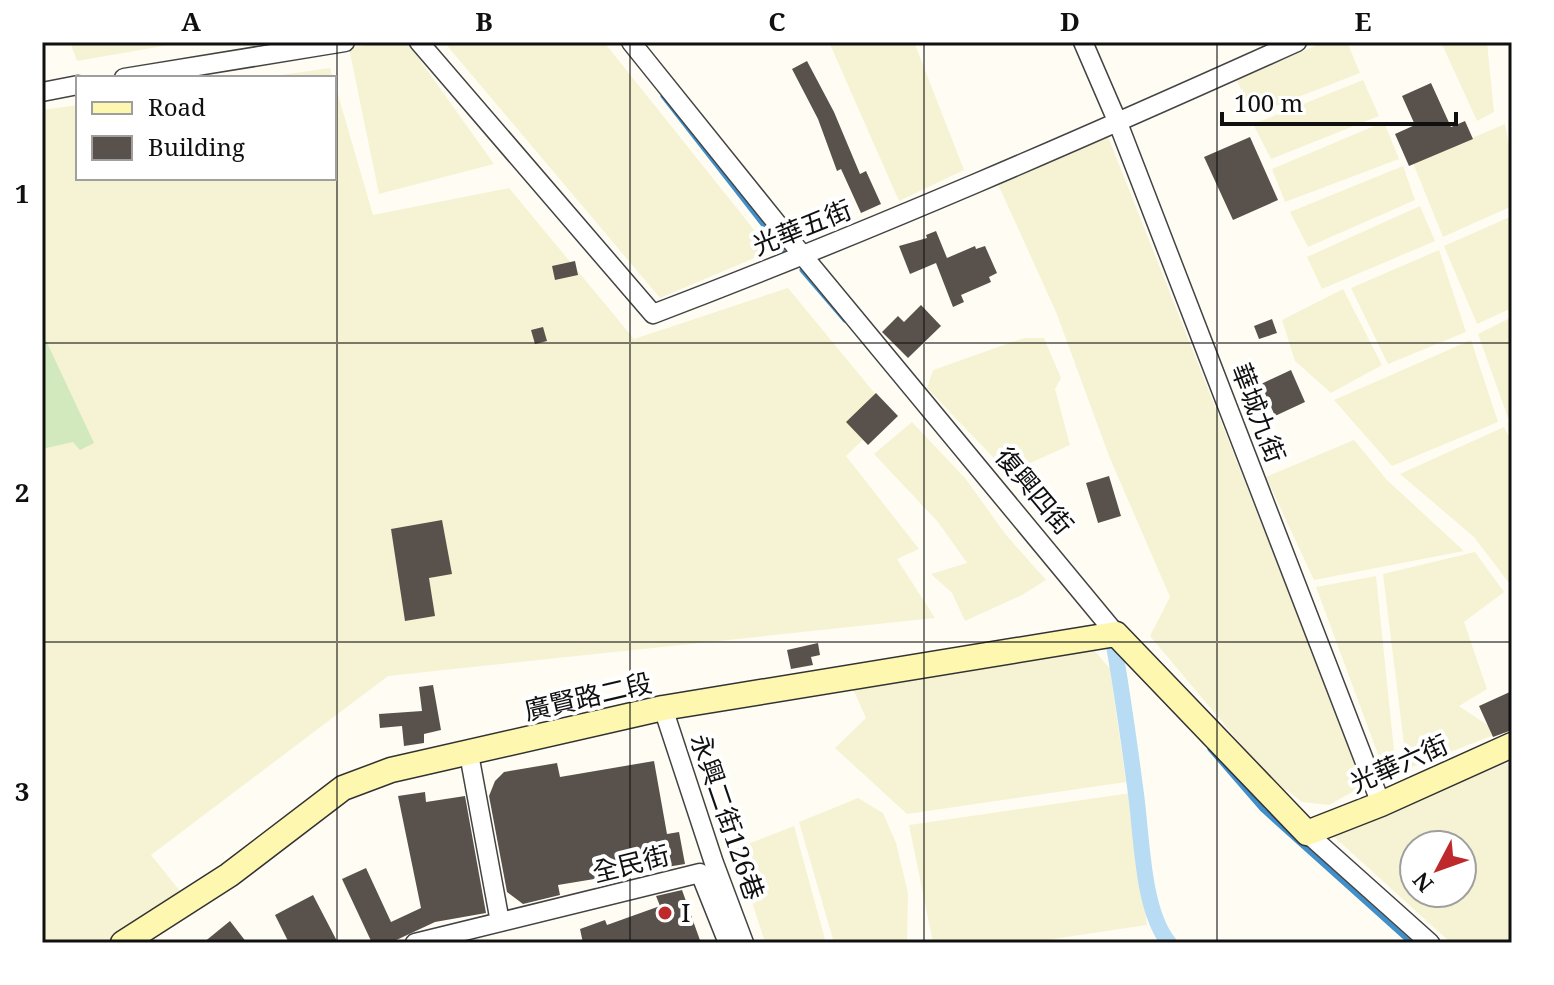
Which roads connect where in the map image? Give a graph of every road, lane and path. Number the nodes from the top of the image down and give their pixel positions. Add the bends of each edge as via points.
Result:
1 (345, 42) edge
2 (419, 42) edge
3 (631, 42) edge
4 (1083, 42) edge
5 (1297, 42) edge
6 (136, 76) edge
7 (76, 85) edge
8 (42, 92) edge
9 (1118, 123) junction
10 (804, 257) junction
11 (1116, 634) junction
12 (663, 708) junction
13 (1512, 745) edge
14 (469, 754) junction
15 (1381, 804) junction
16 (1307, 833) junction
17 (500, 922) junction
18 (123, 943) edge
19 (415, 943) edge
20 (728, 943) edge
21 (744, 943) edge
22 (1430, 943) edge

1 - 6 street
2 - 10 street, 光華五街 via 653,314
3 - 10 street, 復興四街
4 - 9 street, 華城九街
5 - 9 street, 光華五街
7 - 8 street
9 - 10 street, 光華五街
9 - 15 street, 華城九街
10 - 11 street, 復興四街
11 - 12 street, 廣賢路二段
11 - 16 street, 復興四街
12 - 14 street, 廣賢路二段
12 - 21 street, 永興二街126巷
13 - 15 street, 光華六街
14 - 17 street
14 - 18 street, 廣賢路二段 via 391,770 343,788 229,875
15 - 16 street, 光華六街
16 - 22 street, 復興四街
17 - 19 street, 全民街
17 - 20 street, 全民街 via 700,873

